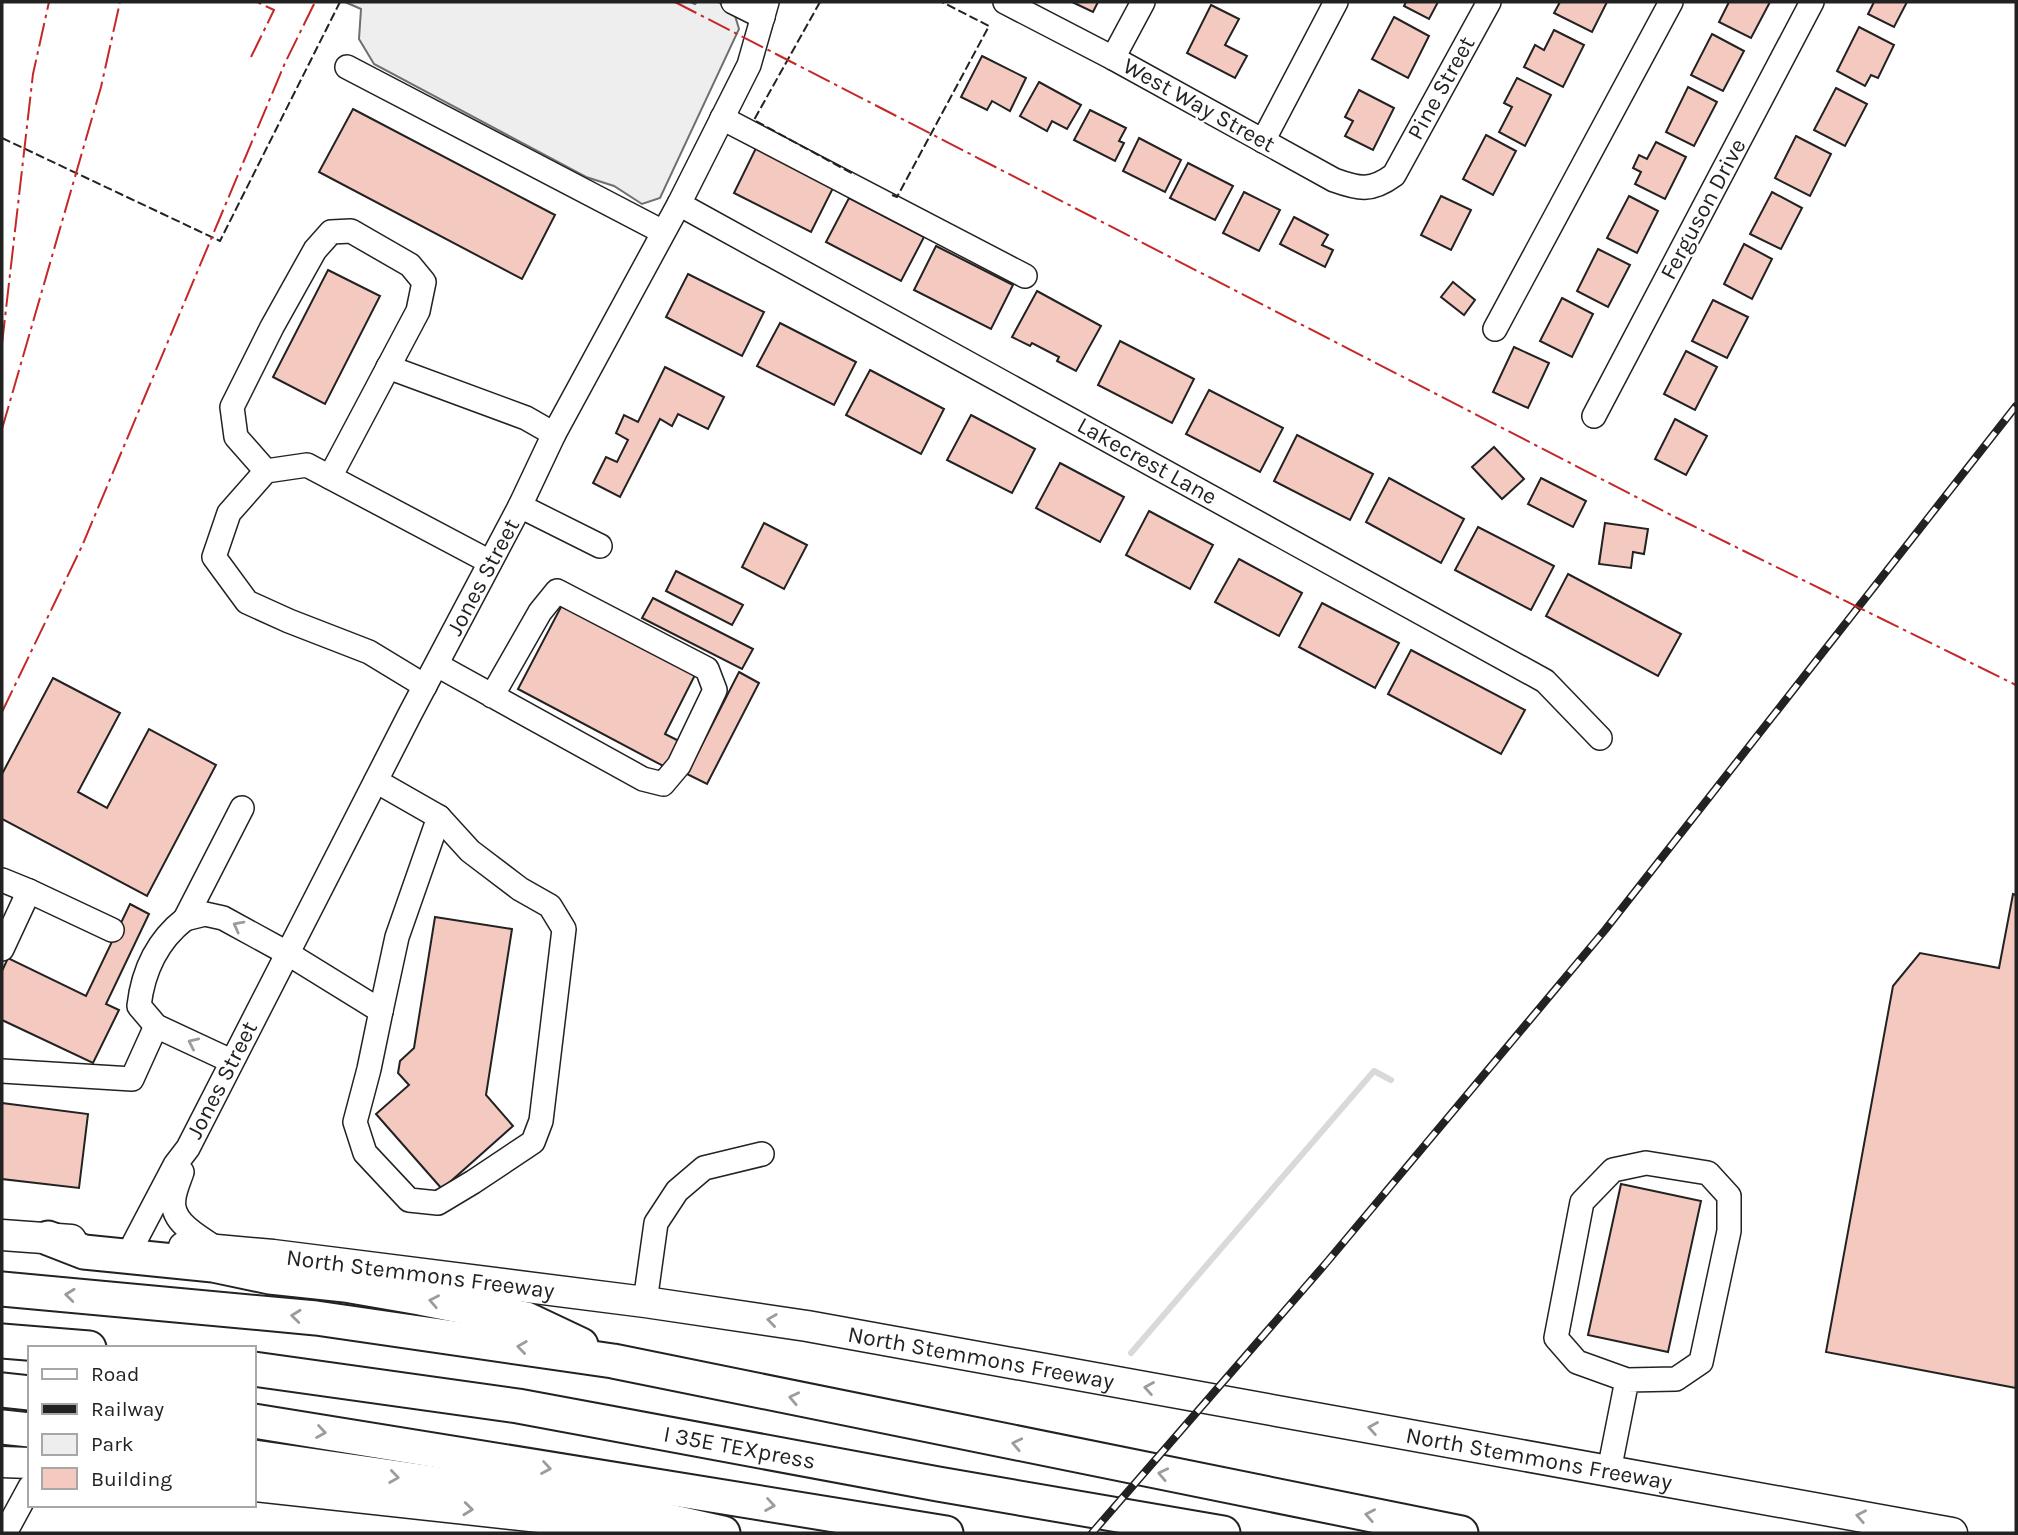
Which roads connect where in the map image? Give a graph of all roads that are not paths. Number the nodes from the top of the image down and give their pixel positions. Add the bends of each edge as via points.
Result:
1 (733, 2) edge
2 (1005, 2) edge
3 (1143, 2) edge
4 (1336, 2) edge
5 (1489, 2) edge
6 (1671, 2) edge
7 (1812, 2) edge
8 (765, 9) edge
9 (1113, 58) junction
10 (347, 67) dead end
11 (722, 118) junction
12 (1264, 141) junction
13 (1394, 175) joint
14 (679, 204) junction
15 (663, 232) junction
16 (1025, 276) dead end
17 (1495, 329) dead end
18 (388, 367) junction
19 (1594, 416) dead end
20 (554, 434) junction
21 (266, 471) junction
22 (330, 477) junction
23 (520, 506) junction
24 (600, 546) dead end
25 (490, 562) junction
26 (437, 665) junction
27 (425, 686) junction
28 (492, 696) junction
29 (1600, 738) dead end
30 (376, 781) junction
31 (242, 808) dead end
32 (439, 817) junction
33 (2, 880) edge
34 (29, 891) junction
35 (185, 919) junction
36 (112, 930) dead end
37 (2, 949) edge
38 (287, 953) junction
39 (381, 1011) junction
40 (156, 1026) junction
41 (231, 1061) junction
42 (2, 1071) edge
43 (188, 1148) junction
44 (762, 1154) dead end
45 (2, 1235) edge
46 (48, 1238) junction
47 (134, 1243) junction
48 (218, 1250) junction
49 (2, 1289) edge
50 (645, 1302) junction
51 (2, 1341) edge
52 (64, 1346) edge
53 (614, 1361) junction
54 (256, 1369) edge
55 (1627, 1380) junction
56 (2, 1391) edge
57 (28, 1393) edge
58 (256, 1421) edge
59 (2, 1427) edge
60 (28, 1430) edge
61 (256, 1457) edge
62 (2, 1462) edge
63 (28, 1463) edge
64 (1609, 1471) junction
65 (256, 1486) edge
66 (28, 1491) edge
67 (5, 1533) edge
68 (684, 1533) edge
69 (723, 1533) edge
70 (946, 1533) edge
71 (1223, 1533) edge
72 (1461, 1533) edge
73 (1952, 1533) edge

1 - 8 street
2 - 9 street, West Way Street
3 - 9 street
4 - 12 street
5 - 13 street, Pine Street
6 - 17 street
7 - 19 street, Ferguson Drive
8 - 11 street, Jones Street via 749,65
9 - 12 street, West Way Street
10 - 15 street
11 - 14 street, Jones Street
11 - 16 street
12 - 13 street, West Way Street via 1357,188 1381,184
14 - 15 street, Jones Street
14 - 29 street, Lakecrest Lane via 1545,681
15 - 20 street, Jones Street
18 - 20 street via 526,418
18 - 21 street via 418,311 424,282 410,265 351,232 331,232 315,250 232,407 236,437
18 - 22 street
20 - 23 street, Jones Street
21 - 22 street via 307,465
21 - 27 street via 229,513 214,557 247,602 369,652
22 - 25 street
23 - 24 street
23 - 25 street, Jones Street
25 - 26 street, Jones Street
26 - 27 street, Jones Street
26 - 28 street
27 - 30 street, Jones Street
28 - 28 street via 643,779 663,784 679,765 715,690 707,669 557,591
30 - 32 street
30 - 38 street, Jones Street
31 - 35 street
32 - 39 street via 397,937
32 - 39 street via 470,851 520,890 550,906 564,929 541,1121 533,1142 438,1203 409,1200 365,1153 355,1122
33 - 34 street
34 - 36 street
34 - 37 street
38 -> 35 street via 223,918 205,914
35 - 40 street via 160,944 141,986 139,1006
38 - 39 street
38 - 41 street, Jones Street
41 -> 40 street
40 - 42 street via 132,1079
41 - 43 street, Jones Street
43 - 47 street, Jones Street
43 - 48 street, Jones Street via 174,1197 175,1216
44 - 50 street via 704,1168 677,1191 656,1223
45 - 46 main road, North Stemmons Freeway
46 - 47 main road, North Stemmons Freeway
53 -> 46 highway via 526,1319 345,1285 84,1252
47 - 48 main road, North Stemmons Freeway
48 - 50 main road, North Stemmons Freeway
53 -> 49 highway via 328,1320
64 -> 50 main road, North Stemmons Freeway via 807,1326
51 - 52 highway
72 -> 53 highway
54 - 71 highway, I 35E TEXpress via 518,1406
55 - 55 street via 1577,1362 1556,1338 1582,1202 1613,1170 1646,1163 1708,1173 1729,1196 1729,1231 1701,1362 1676,1379
55 - 64 street
56 - 57 highway
58 -> 70 highway
59 - 60 highway
61 -> 69 highway via 621,1510
62 - 63 main road
73 -> 64 main road, North Stemmons Freeway
65 -> 68 main road
66 - 67 street

